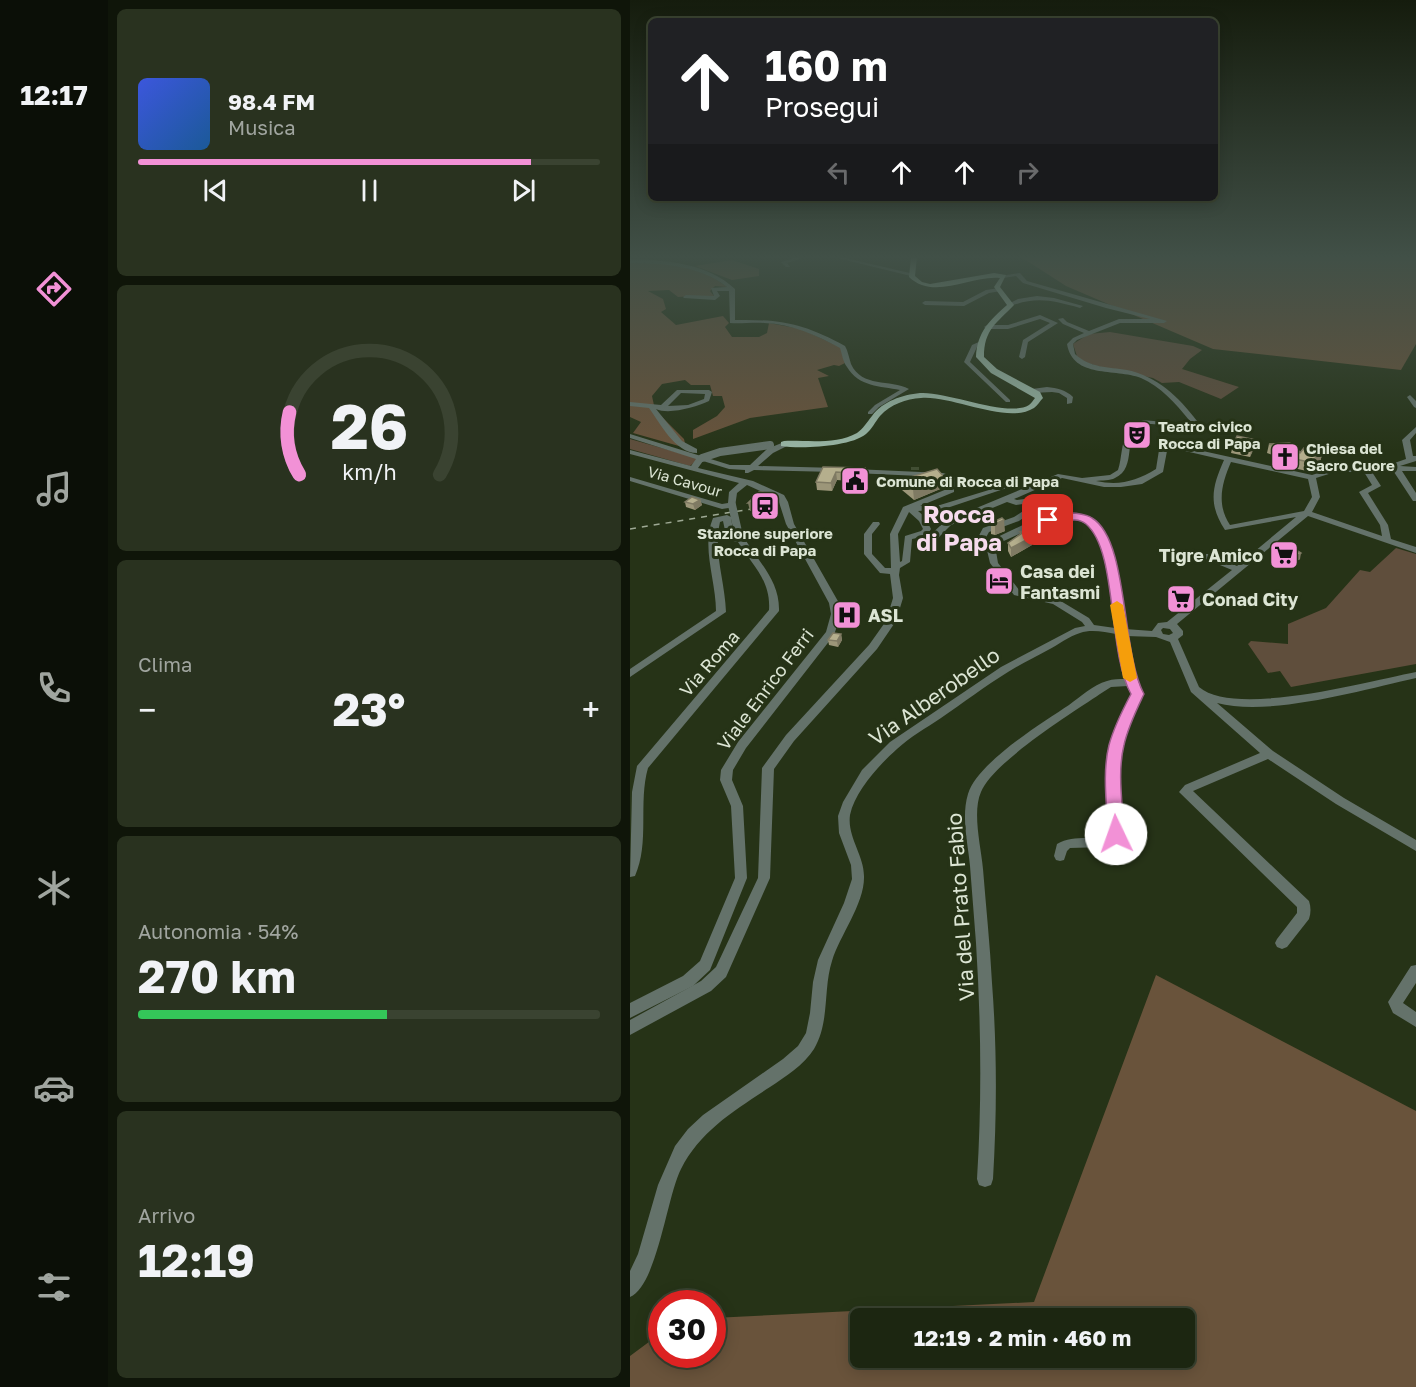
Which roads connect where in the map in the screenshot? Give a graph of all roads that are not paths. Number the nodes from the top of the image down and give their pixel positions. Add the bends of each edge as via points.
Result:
1 (771, 322) edge
2 (993, 322) edge
3 (1025, 322) edge
4 (1053, 322) edge
5 (1064, 322) edge
6 (1116, 322) edge
7 (987, 327) junction
8 (1089, 333) junction
9 (981, 343) junction
10 (1022, 357) dead end
11 (1032, 391) junction
12 (1410, 397) dead end
13 (1008, 401) dead end
14 (1069, 403) dead end
15 (630, 404) edge
16 (1416, 406) edge
17 (660, 409) junction
18 (870, 413) dead end
19 (1416, 429) edge
20 (630, 436) edge
21 (784, 444) junction
22 (630, 452) edge
23 (705, 456) junction
24 (1229, 458) junction
25 (1413, 459) edge
26 (750, 468) junction
27 (1396, 468) junction
28 (694, 469) junction
29 (1366, 469) junction
30 (1384, 469) junction
31 (1416, 469) edge
32 (1312, 477) junction
33 (630, 479) edge
34 (1084, 480) junction
35 (745, 482) junction
36 (967, 482) junction
37 (1011, 483) junction
38 (1040, 484) junction
39 (1020, 493) junction
40 (970, 497) junction
41 (762, 498) edge
42 (1047, 498) junction
43 (1007, 499) junction
44 (1416, 499) edge
45 (732, 506) junction
46 (906, 512) junction
47 (1307, 513) junction
48 (876, 524) dead end
49 (924, 533) junction
50 (739, 536) junction
51 (1387, 541) junction
52 (989, 544) junction
53 (1416, 550) edge
54 (1206, 556) dead end
55 (895, 569) junction
56 (1238, 569) junction
57 (1170, 625) junction
58 (1091, 628) junction
59 (1120, 630) junction
60 (1158, 630) junction
61 (1173, 638) junction
62 (630, 674) edge
63 (1176, 674) dead end
64 (1416, 675) edge
65 (1131, 682) junction
66 (1190, 682) junction
67 (1198, 692) junction
68 (1269, 754) junction
69 (1416, 846) edge
70 (1060, 856) dead end
71 (630, 872) edge
72 (1282, 943) dead end
73 (1416, 971) edge
74 (630, 1011) edge
75 (1416, 1020) edge
76 (630, 1029) edge
77 (985, 1179) dead end
78 (630, 1288) edge

1 - 18 street via 814,332 842,346 850,367 866,381 906,389
2 - 7 main road
3 - 7 street via 1006,328
4 - 10 street via 1056,323 1025,341
5 - 8 street
6 - 8 street
7 - 9 main road
8 - 34 street via 1070,344 1075,359 1094,368 1151,380 1193,421 1181,426 1137,425 1126,447 1121,471 1112,477
9 - 11 main road via 982,362
9 - 13 street via 974,346 966,362
11 - 14 street via 1062,391 1070,397
11 - 21 main road via 1039,396 1037,402 1014,411 932,395 910,397 883,408 857,436
12 - 16 street
15 - 17 street
17 - 17 street via 687,408 708,398 708,391 679,391
17 - 23 street via 679,443
19 - 25 street via 1406,442
20 - 23 street
21 - 23 street, bridge
21 - 26 street
22 - 28 street
23 - 26 street via 731,467
23 - 28 street
24 - 32 street
24 - 34 street via 1168,446 1163,450 1161,469 1145,480 1115,486
24 - 47 street via 1216,496 1228,528
25 - 30 street
26 - 35 street
26 - 36 street via 916,469
27 - 30 street
27 - 31 street
27 - 44 street
28 - 35 street
29 - 30 street
29 - 32 street via 1335,470
29 - 51 street via 1377,486 1363,492 1384,525
32 - 47 street via 1316,496
33 - 45 street, Via Cavour via 718,506
34 - 38 street via 1061,476
35 - 41 street
35 - 45 street via 733,492
35 - 74 street, Viale Enrico Ferri via 783,500 790,524 834,603 836,618 831,633 742,745 727,770 726,780 737,806 741,878 705,965 688,981
36 - 37 street
36 - 46 street via 951,485 951,490
37 - 38 street
37 - 40 street
38 - 39 street
39 - 40 street
39 - 42 street via 1042,492
39 - 43 street
40 - 46 street
42 - 43 street via 1016,503
42 - 52 street via 1045,503 1009,522 984,531 979,543
43 - 49 street via 958,517 944,525 928,543 922,540
45 - 50 street, Via Roma, bridge
46 - 49 street via 915,513 926,525
46 - 55 street via 894,534
47 - 51 street
47 - 56 street
48 - 55 street via 868,534 868,554 883,571
49 - 55 street via 908,538 906,562
50 - 62 street via 736,540 730,538 727,517 716,520 713,555 720,613
50 - 71 street, Via Roma via 763,570 775,602 774,610 646,761 639,783 636,850
51 - 53 street
52 - 58 street via 992,559 1018,593 1058,603 1086,620
52 - 59 street via 1040,522 1072,516 1091,523 1101,534 1111,558
54 - 56 street
55 - 76 street via 898,598 888,625 768,768 764,878 721,972 706,986
56 - 57 street
57 - 60 street
57 - 61 street via 1178,631
58 - 59 street, Via Alberobello
58 - 78 street, Via Alberobello via 1078,630 1005,669 894,745 863,778 847,807 844,822 858,879 822,972 812,1038 790,1062 712,1117 689,1140 671,1173 644,1264
59 - 60 street, Via Alberobello
59 - 65 street
60 - 61 street via 1166,639
61 - 66 street
63 - 66 street
64 - 67 street via 1264,703 1225,702
65 - 70 street via 1137,697 1119,733 1114,758 1115,837 1108,841 1068,843 1061,848
65 - 77 street, Via del Prato Fabio via 1109,684 1096,691 996,766 972,797 986,979
66 - 67 street
67 - 68 street
68 - 69 street
68 - 72 street via 1185,792 1304,905 1304,915
73 - 75 street via 1395,1002

